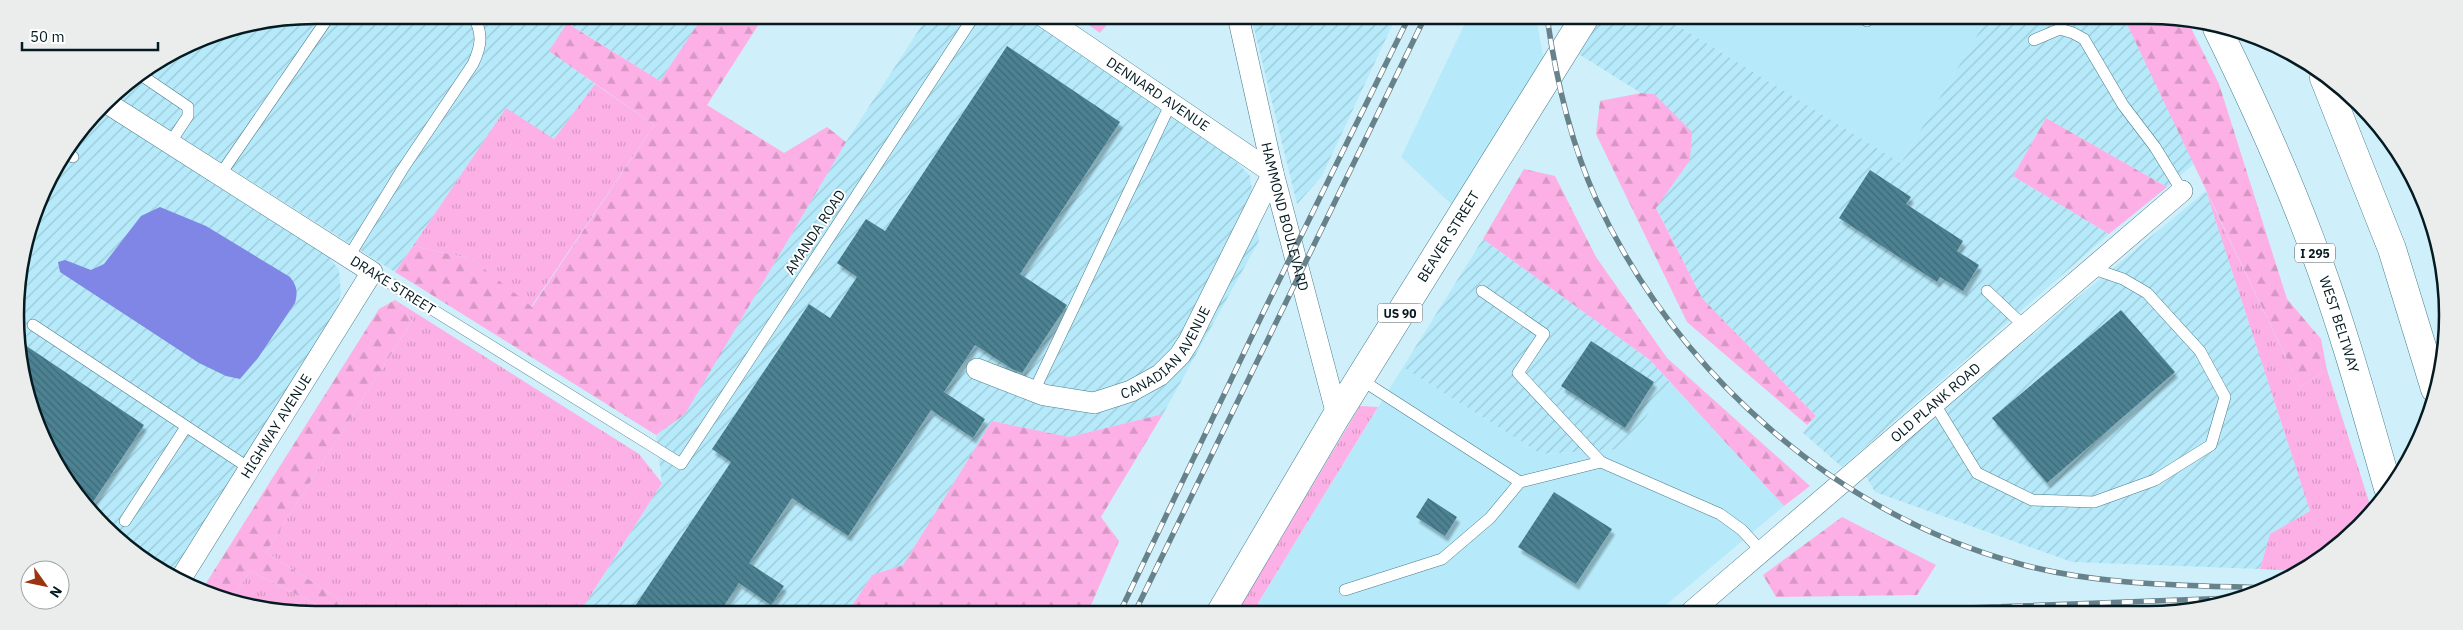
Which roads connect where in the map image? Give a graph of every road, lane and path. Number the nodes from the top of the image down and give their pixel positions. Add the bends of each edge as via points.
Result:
1 (324, 24) edge
2 (475, 24) edge
3 (969, 24) edge
4 (1055, 24) edge
5 (1240, 24) edge
6 (1581, 24) edge
7 (2219, 33) edge
8 (2034, 40) dead end
9 (146, 78) edge
10 (2327, 86) edge
11 (1171, 103) junction
12 (112, 106) edge
13 (170, 143) junction
14 (1273, 172) junction
15 (220, 175) junction
16 (2182, 191) joint
17 (348, 258) junction
18 (2091, 268) junction
19 (372, 272) junction
20 (1482, 291) dead end
21 (1987, 291) dead end
22 (33, 325) dead end
23 (2024, 326) junction
24 (977, 369) dead end
25 (1360, 378) junction
26 (2432, 379) edge
27 (1034, 391) junction
28 (1934, 403) junction
29 (1337, 415) junction
30 (186, 427) junction
31 (1601, 462) junction
32 (681, 464) joint
33 (249, 468) junction
34 (1520, 482) junction
35 (2386, 482) edge
36 (125, 521) dead end
37 (1762, 552) junction
38 (183, 575) edge
39 (1345, 590) dead end
40 (1225, 606) edge
41 (1698, 606) edge

1 - 15 lane
2 - 17 lane via 481,39 476,57
3 - 32 lane, AMANDA ROAD
4 - 11 street, DENNARD AVENUE
5 - 14 street, HAMMOND BOULEVARD
6 - 25 main road, BEAVER STREET / US 90
7 - 35 main road, WEST BELTWAY / I 295 via 2310,239
8 - 16 lane via 2060,30 2073,32 2084,39 2123,105
9 - 13 lane via 188,107 188,116
10 - 26 main road via 2392,249
11 - 14 street, DENNARD AVENUE
11 - 27 lane
12 - 13 street, DRAKE STREET
13 - 15 street, DRAKE STREET
14 - 27 street, CANADIAN AVENUE via 1189,341 1170,366 1131,391 1094,403
14 - 29 street, HAMMOND BOULEVARD
15 - 17 street, DRAKE STREET
16 - 18 street, OLD PLANK ROAD
17 - 19 street, DRAKE STREET
18 - 23 street, OLD PLANK ROAD
18 - 28 lane via 2123,279 2147,293 2200,351 2224,397 2211,445 2155,480 2094,502 2032,500 1977,473
19 - 32 lane, DRAKE STREET
19 - 33 street, HIGHWAY AVENUE
20 - 31 lane via 1544,334 1518,373
21 - 23 lane
22 - 30 lane
23 - 28 street, OLD PLANK ROAD
24 - 27 street, CANADIAN AVENUE
25 - 29 main road, BEAVER STREET / US 90
25 - 34 lane
28 - 37 street, OLD PLANK ROAD
29 - 40 main road, BEAVER STREET / US 90
30 - 33 lane
30 - 36 lane
31 - 34 lane
31 - 37 lane via 1720,514 1742,530
33 - 38 street, HIGHWAY AVENUE
34 - 39 lane via 1490,518 1442,559
37 - 41 street, OLD PLANK ROAD

